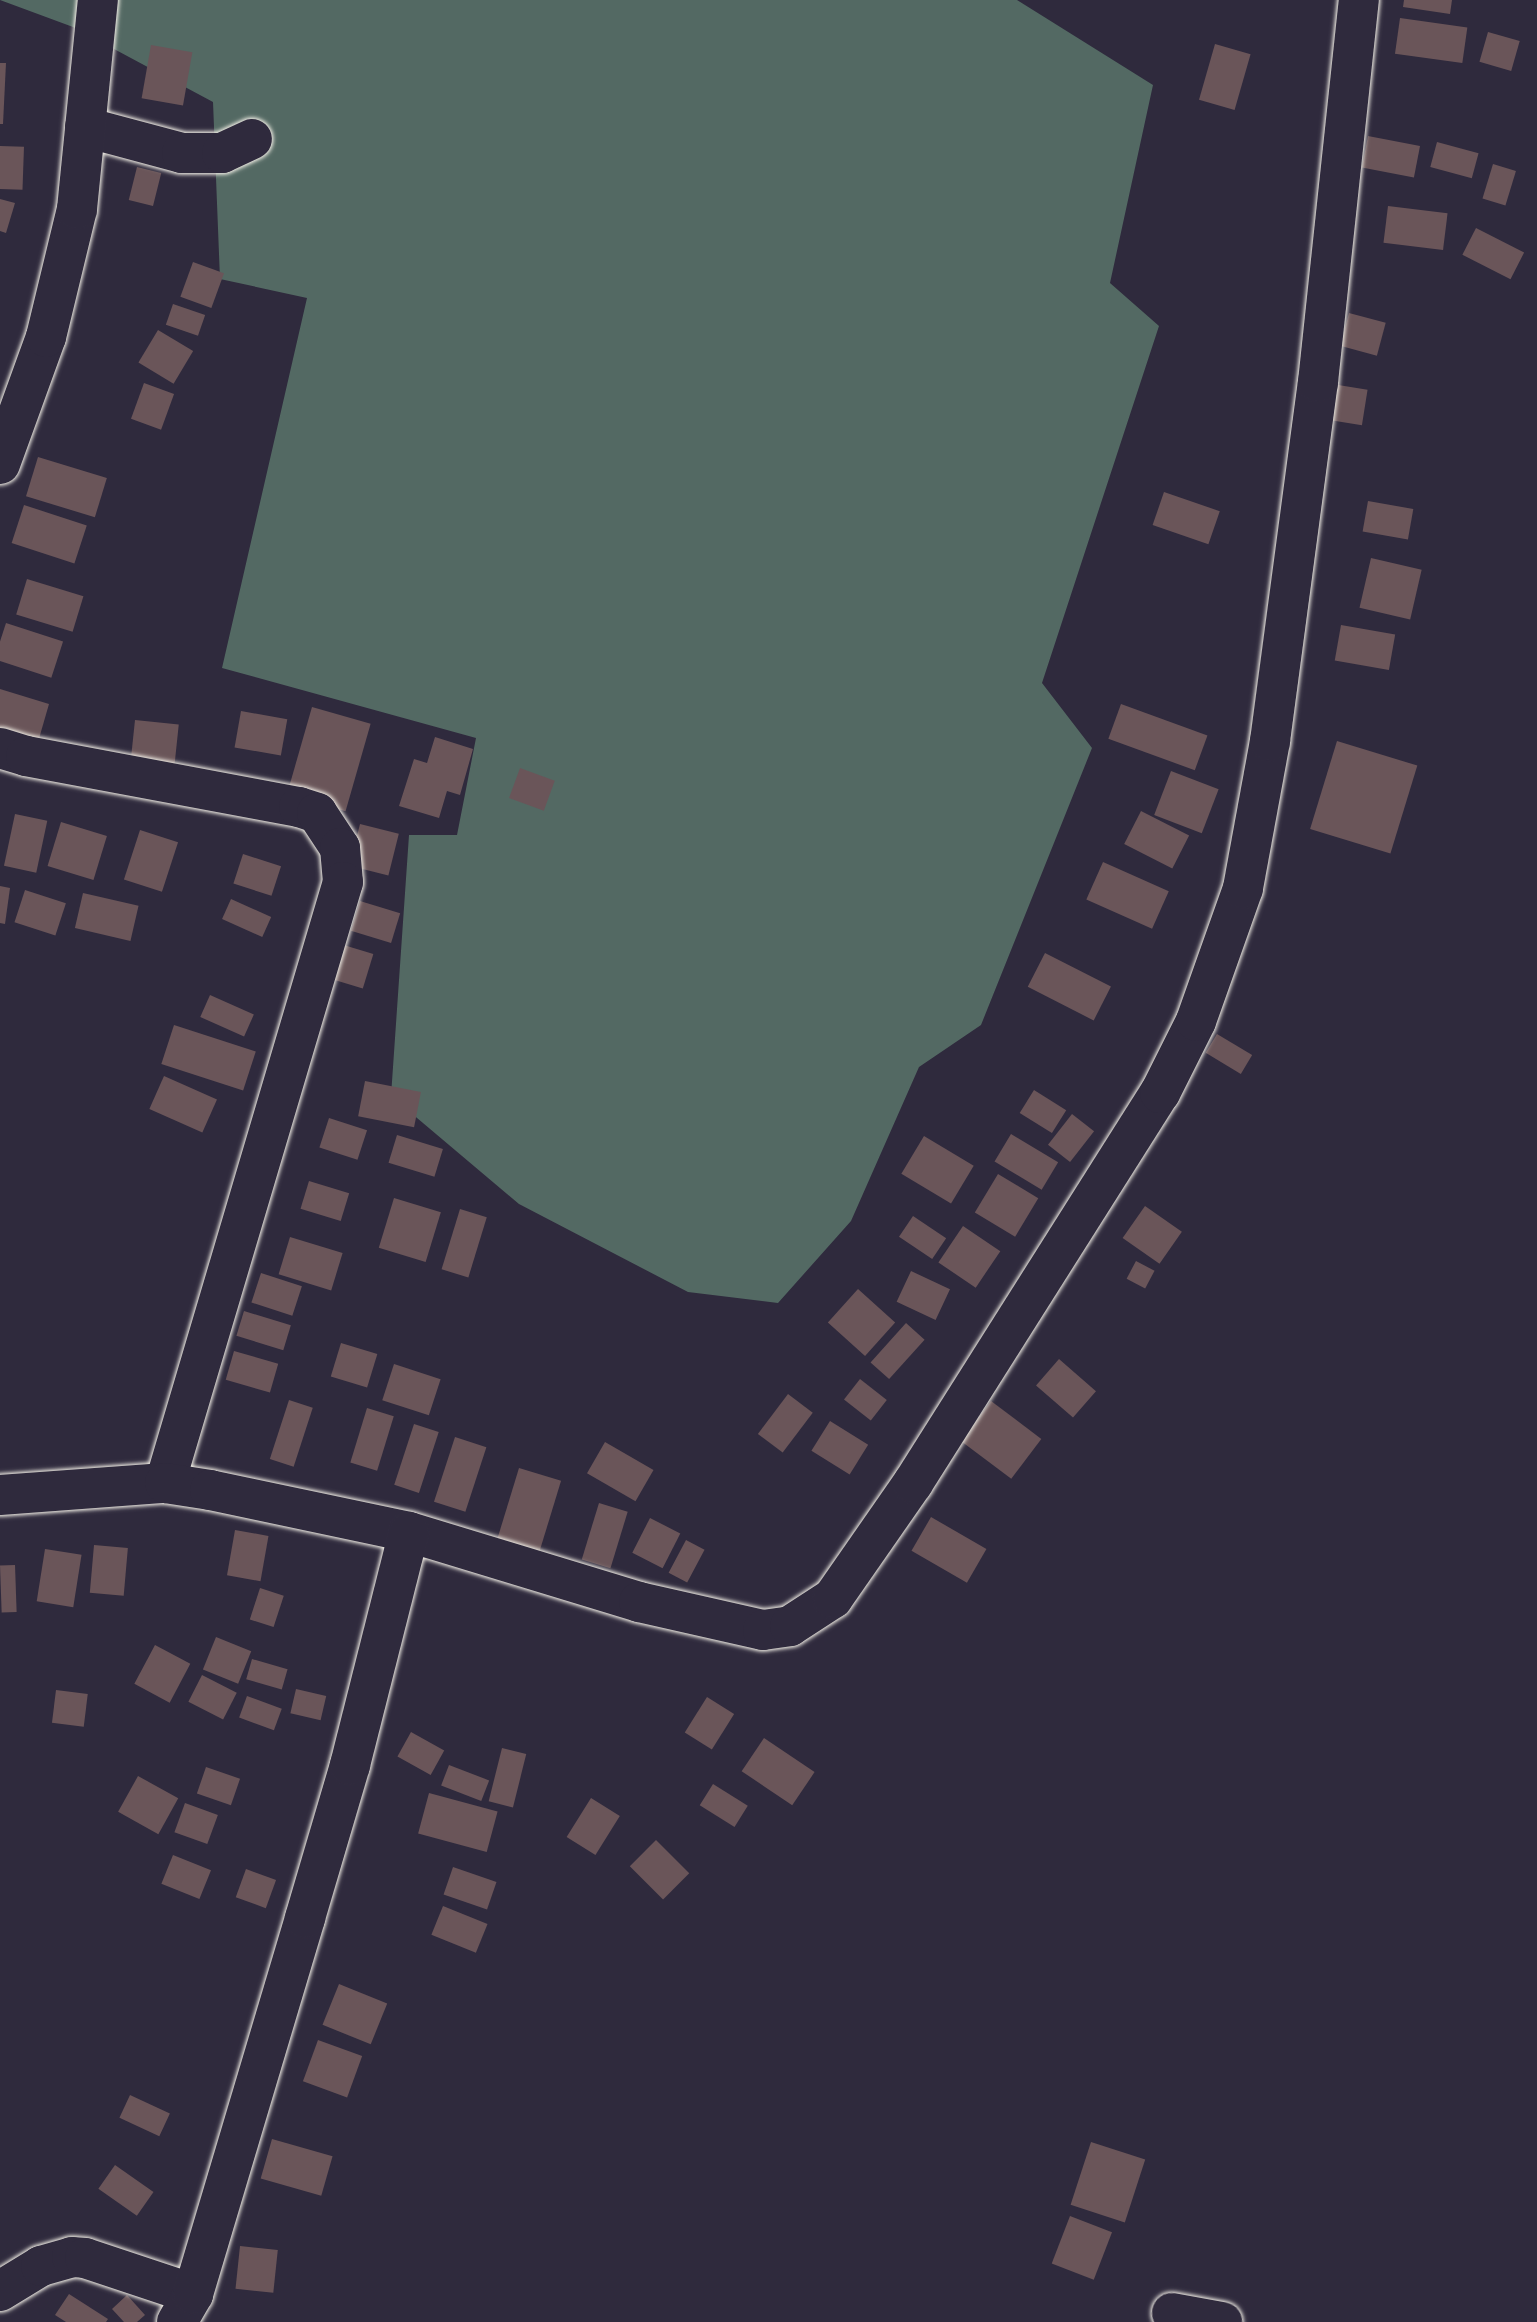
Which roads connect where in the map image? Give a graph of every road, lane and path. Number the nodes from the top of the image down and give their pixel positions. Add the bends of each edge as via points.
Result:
1 (98, 0) edge
2 (1359, 0) edge
3 (85, 127) junction
4 (252, 139) dead end
5 (0, 464) edge
6 (0, 748) edge
7 (165, 1483) junction
8 (0, 1495) edge
9 (409, 1532) junction
10 (0, 2291) edge
11 (185, 2308) edge
12 (1172, 2313) dead end
13 (1222, 2322) edge

1 - 3 street
2 - 9 street via 1318,382 1270,741 1243,888 1196,1021 1144,1118 913,1483 833,1598 811,1615 790,1626 763,1630 727,1624
3 - 4 street via 182,153 222,153
3 - 5 street via 77,209 61,279
6 - 7 street via 299,807 317,813 340,848 343,882
7 - 8 street
7 - 9 street
9 - 11 street via 350,1765
10 - 11 street via 41,2266 85,2258
12 - 13 street

